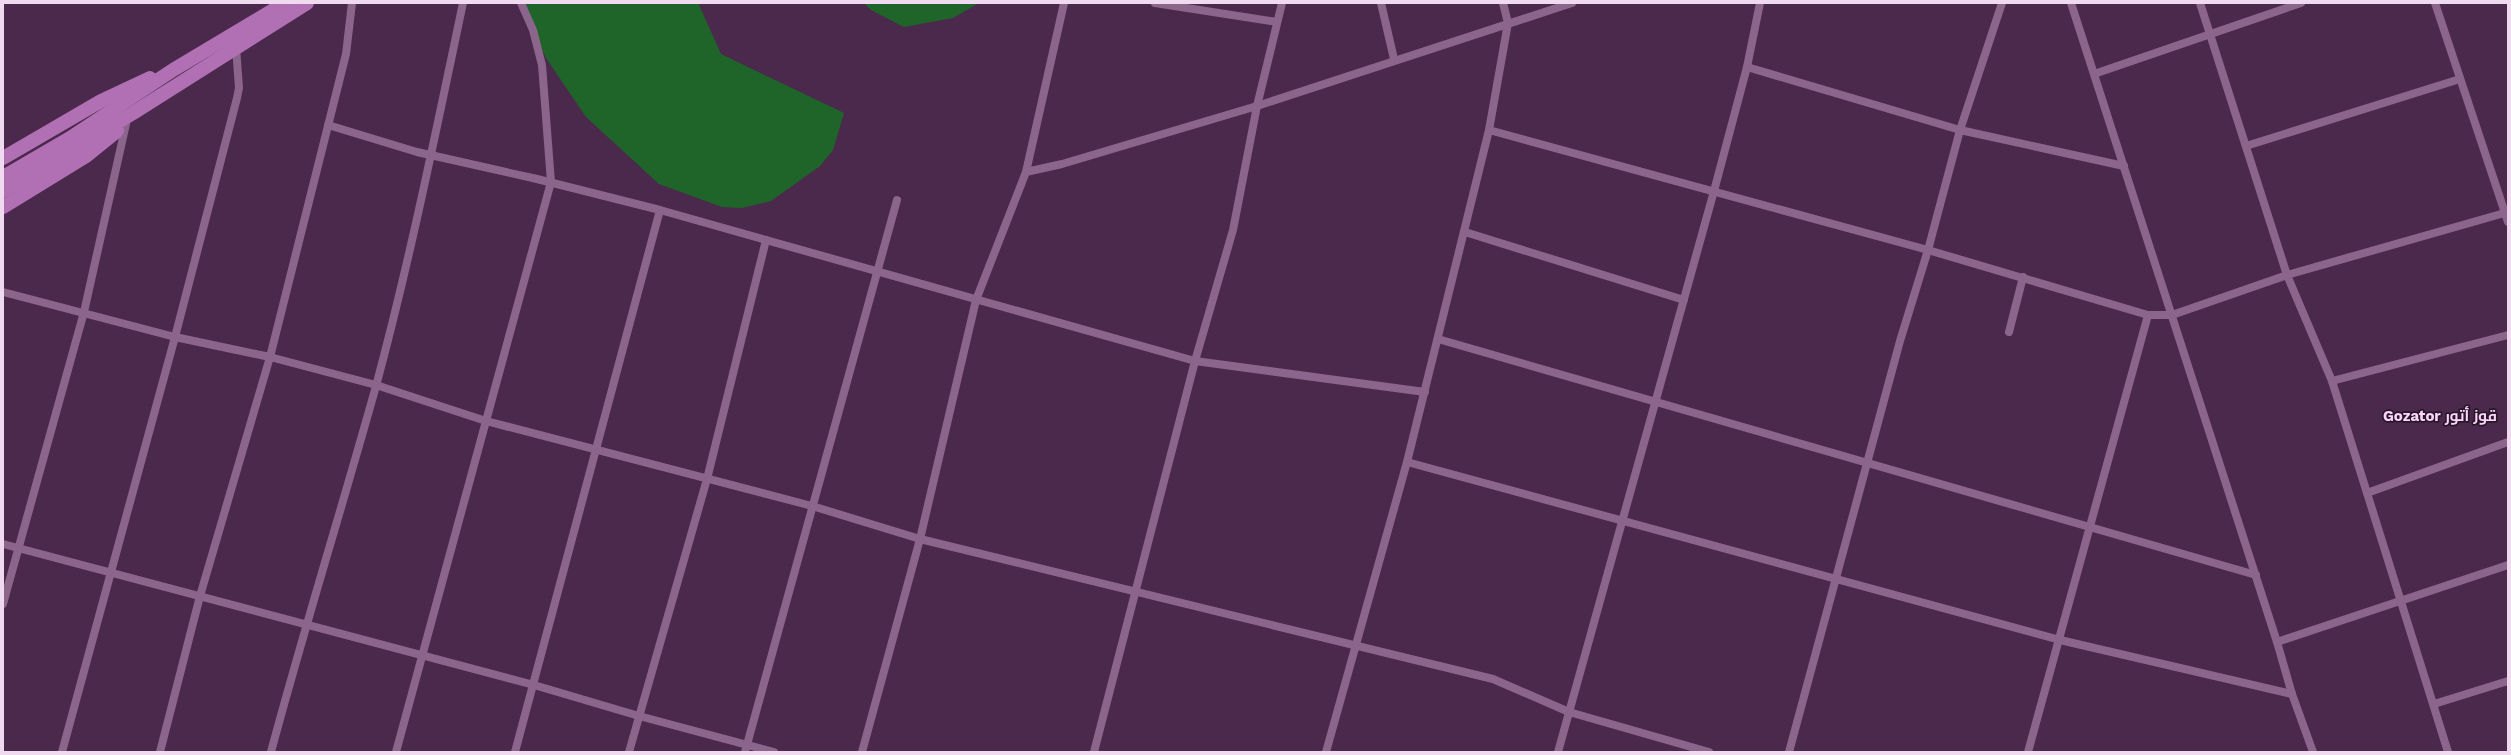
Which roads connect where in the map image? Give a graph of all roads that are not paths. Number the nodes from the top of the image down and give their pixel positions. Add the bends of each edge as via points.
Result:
1 (285, 3) edge
2 (307, 3) edge
3 (352, 3) edge
4 (463, 3) edge
5 (520, 3) edge
6 (1064, 3) edge
7 (1155, 3) edge
8 (1282, 3) edge
9 (1381, 3) edge
10 (1502, 3) edge
11 (1572, 3) edge
12 (1760, 3) edge
13 (2002, 3) edge
14 (2071, 3) edge
15 (2200, 3) edge
16 (2301, 3) edge
17 (2435, 3) edge
18 (1277, 22) junction
19 (1508, 23) junction
20 (2209, 32) junction
21 (236, 47) junction
22 (1394, 59) junction
23 (1747, 67) junction
24 (173, 70) junction
25 (2094, 74) junction
26 (2460, 79) junction
27 (1257, 106) junction
28 (130, 118) junction
29 (328, 125) junction
30 (1490, 130) junction
31 (1960, 130) junction
32 (72, 143) junction
33 (2246, 146) junction
34 (431, 154) junction
35 (3, 158) edge
36 (2124, 166) junction
37 (1026, 172) junction
38 (3, 177) edge
39 (551, 182) junction
40 (3, 191) edge
41 (1714, 192) junction
42 (897, 200) dead end
43 (3, 207) edge
44 (660, 210) junction
45 (2506, 212) edge
46 (2508, 222) edge
47 (1464, 232) junction
48 (766, 240) junction
49 (1928, 250) junction
50 (876, 272) junction
51 (2287, 275) junction
52 (2023, 277) junction
53 (3, 292) edge
54 (976, 300) junction
55 (1684, 300) junction
56 (84, 312) junction
57 (2172, 314) junction
58 (2148, 315) junction
59 (2008, 332) dead end
60 (2508, 335) edge
61 (175, 337) junction
62 (1438, 339) junction
63 (270, 357) junction
64 (1195, 361) junction
65 (2332, 381) junction
66 (376, 385) junction
67 (1425, 392) junction
68 (1655, 402) junction
69 (486, 421) junction
70 (2508, 442) edge
71 (597, 451) junction
72 (1407, 462) junction
73 (1867, 463) junction
74 (707, 479) junction
75 (2367, 493) junction
76 (812, 506) junction
77 (1622, 520) junction
78 (2089, 527) junction
79 (920, 539) junction
80 (3, 544) edge
81 (19, 549) junction
82 (2508, 565) edge
83 (112, 572) junction
84 (2256, 575) junction
85 (1836, 579) junction
86 (1136, 591) junction
87 (200, 596) junction
88 (2399, 601) junction
89 (3, 604) edge
90 (305, 624) junction
91 (2060, 640) junction
92 (2277, 642) junction
93 (1356, 646) junction
94 (423, 655) junction
95 (2508, 680) edge
96 (534, 684) junction
97 (2292, 694) junction
98 (2434, 704) junction
99 (1569, 712) junction
100 (640, 716) junction
101 (746, 748) edge
102 (62, 752) edge
103 (160, 752) edge
104 (271, 752) edge
105 (396, 752) edge
106 (515, 752) edge
107 (629, 752) edge
108 (774, 752) edge
109 (862, 752) edge
110 (1094, 752) edge
111 (1326, 752) edge
112 (1558, 752) edge
113 (1709, 752) edge
114 (1789, 752) edge
115 (2028, 752) edge
116 (2313, 752) edge
117 (2448, 752) edge

1 - 24 highway
2 - 21 highway
3 - 29 street via 346,54
4 - 34 street
5 - 39 street via 533,30 542,65
6 - 37 street
7 - 18 street
8 - 18 street
9 - 22 street
10 - 19 street
11 - 19 street
12 - 23 street
13 - 31 street
14 - 25 street
15 - 20 street
16 - 20 street
17 - 26 street
18 - 27 street
19 - 22 street
19 - 30 street
20 - 25 street
20 - 33 street
21 - 28 highway
21 - 61 street via 239,88 237,98
22 - 27 street
23 - 31 street
23 - 41 street
24 - 32 highway
24 - 35 highway via 122,90
25 - 36 street
26 - 33 street
26 - 45 street
27 - 37 street via 1062,164
27 - 64 street via 1233,230
28 - 32 highway
28 - 43 highway via 86,156
28 - 56 street
29 - 34 street
29 - 63 street
30 - 41 street
30 - 47 street
31 - 36 street
31 - 49 street
32 - 38 highway
32 - 40 highway
33 - 51 street
34 - 39 street
34 - 66 street
36 - 57 street
37 - 54 street
39 - 44 street
39 - 69 street
41 - 49 street
41 - 55 street
42 - 50 street
44 - 48 street
44 - 71 street
45 - 46 street
45 - 51 street
47 - 55 street
47 - 62 street
48 - 50 street
48 - 74 street
49 - 52 street
49 - 73 street
50 - 54 street
50 - 76 street
51 - 57 street
51 - 65 street
52 - 58 street
52 - 59 street
53 - 56 street
54 - 64 street
54 - 79 street
55 - 68 street
56 - 61 street
56 - 81 street
57 - 58 street
57 - 84 street
58 - 78 street
60 - 65 street
61 - 63 street
61 - 83 street
62 - 67 street
62 - 68 street
63 - 66 street
63 - 87 street
64 - 67 street
64 - 86 street
65 - 75 street
66 - 69 street
66 - 90 street
67 - 72 street
68 - 73 street
68 - 77 street
69 - 71 street
69 - 94 street
70 - 75 street
71 - 74 street
71 - 96 street
72 - 77 street
72 - 93 street
73 - 78 street
73 - 85 street
74 - 76 street
74 - 100 street
75 - 88 street
76 - 79 street
76 - 101 street
77 - 85 street
77 - 99 street
78 - 84 street
78 - 91 street
79 - 86 street
79 - 109 street
80 - 81 street
81 - 83 street
81 - 89 street
82 - 88 street
83 - 87 street
83 - 102 street
84 - 92 street
85 - 91 street
85 - 114 street
86 - 93 street
86 - 110 street
87 - 90 street
87 - 103 street
88 - 92 street
88 - 98 street
90 - 94 street
90 - 104 street
91 - 97 street
91 - 115 street
92 - 97 street
93 - 99 street via 1493,679
93 - 111 street
94 - 96 street
94 - 105 street
95 - 98 street
96 - 100 street
96 - 106 street
97 - 116 street
98 - 117 street
99 - 112 street
99 - 113 street
100 - 101 street
100 - 107 street
101 - 108 street

